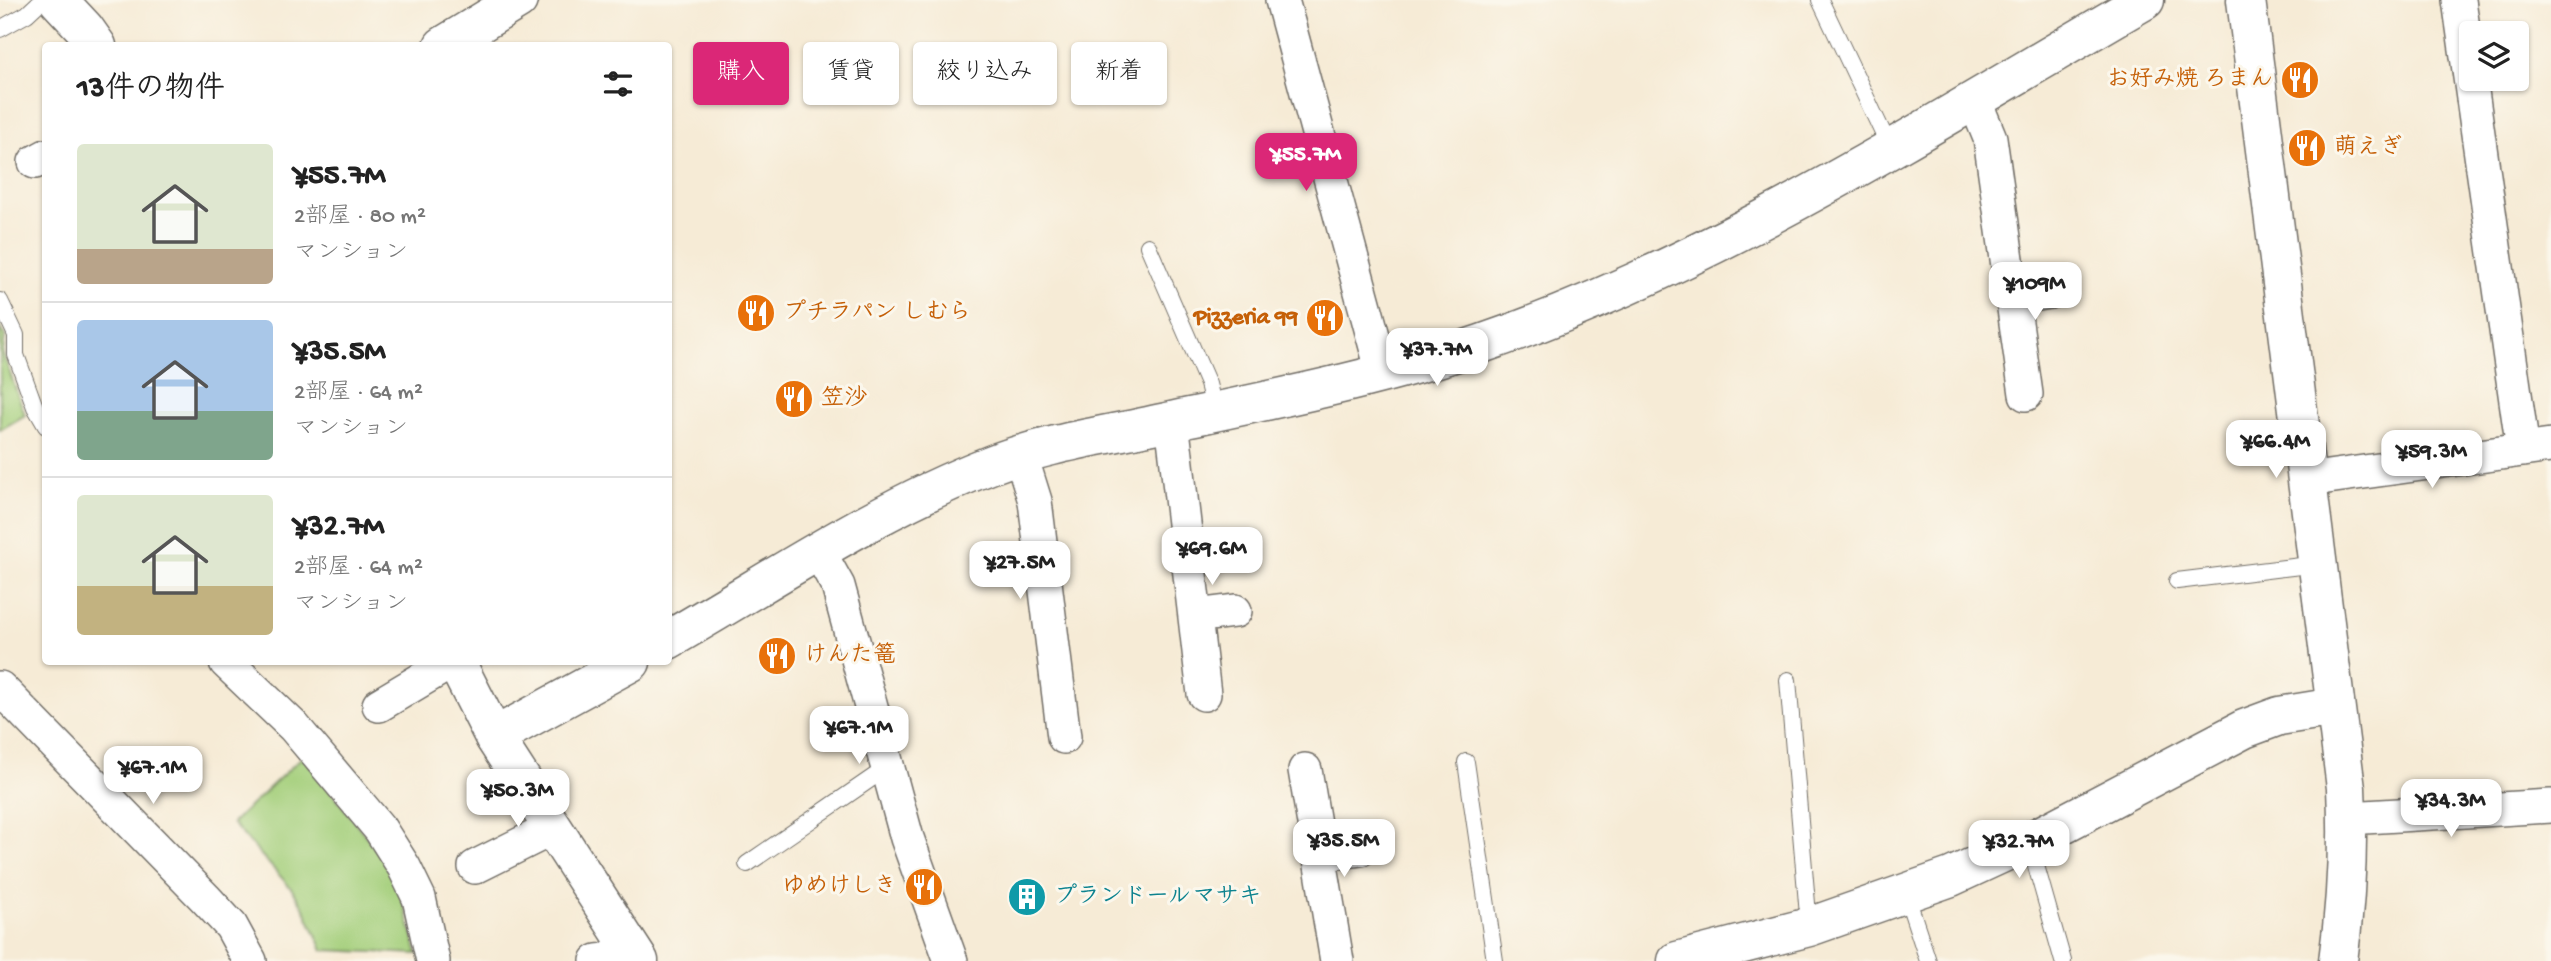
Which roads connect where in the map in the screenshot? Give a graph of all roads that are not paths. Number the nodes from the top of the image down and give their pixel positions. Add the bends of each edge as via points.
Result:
1 (43, 0) edge
2 (58, 0) edge
3 (519, 0) edge
4 (1282, 0) edge
5 (1820, 0) edge
6 (2146, 0) edge
7 (2246, 0) edge
8 (2459, 0) edge
9 (0, 29) edge
10 (94, 42) edge
11 (450, 42) edge
12 (1974, 99) junction
13 (1890, 148) junction
14 (1148, 246) dead end
15 (2050, 292) dead end
16 (2013, 298) junction
17 (0, 301) edge
18 (1383, 373) junction
19 (2026, 394) dead end
20 (1215, 411) junction
21 (42, 418) edge
22 (1171, 421) junction
23 (2537, 448) edge
24 (1021, 456) junction
25 (2306, 480) junction
26 (819, 552) junction
27 (2317, 564) junction
28 (2176, 582) dead end
29 (1235, 611) dead end
30 (1195, 616) junction
31 (672, 638) edge
32 (229, 665) edge
33 (449, 665) edge
34 (456, 665) edge
35 (626, 665) edge
36 (1788, 680) dead end
37 (0, 688) edge
38 (1204, 694) dead end
39 (379, 705) dead end
40 (2335, 707) junction
41 (494, 737) junction
42 (1064, 737) dead end
43 (1466, 762) dead end
44 (888, 768) junction
45 (1305, 770) dead end
46 (2551, 806) edge
47 (2348, 818) junction
48 (553, 828) junction
49 (2029, 841) junction
50 (1361, 849) dead end
51 (1320, 855) junction
52 (747, 864) dead end
53 (475, 867) dead end
54 (1906, 894) junction
55 (1809, 928) junction
56 (621, 956) edge
57 (250, 961) edge
58 (433, 961) edge
59 (951, 961) edge
60 (1337, 961) edge
61 (1495, 961) edge
62 (1677, 961) edge
63 (1928, 961) edge
64 (2063, 961) edge
65 (2338, 961) edge

1 - 9 lane
2 - 10 street
3 - 11 street
4 - 18 street
5 - 13 lane
6 - 12 street
7 - 25 street
8 - 23 street
12 - 13 street
12 - 16 street via 1990,138
13 - 18 street via 1674,266 1478,345
14 - 20 lane via 1208,384
15 - 16 street
16 - 19 street
17 - 21 lane via 16,335 16,355
18 - 20 street
20 - 22 street
22 - 24 street
22 - 30 street
23 - 25 street
24 - 26 street via 915,499
24 - 42 street via 1035,501
25 - 27 street
26 - 31 street
26 - 44 street via 838,586
27 - 28 lane
27 - 40 street
29 - 30 street
30 - 38 street
32 - 58 street via 294,727 380,829 419,898
33 - 39 street
34 - 41 street
35 - 41 street
36 - 55 lane
37 - 57 street via 231,926
40 - 47 street
40 - 49 street via 2279,716 2244,729
41 - 48 street
43 - 61 lane
44 - 52 lane
44 - 59 street via 907,838
45 - 51 street
46 - 47 street
47 - 65 street
48 - 53 street
48 - 56 street
49 - 54 street
49 - 64 lane
50 - 51 street
51 - 60 street
54 - 55 street
54 - 63 lane
55 - 62 street via 1769,944

